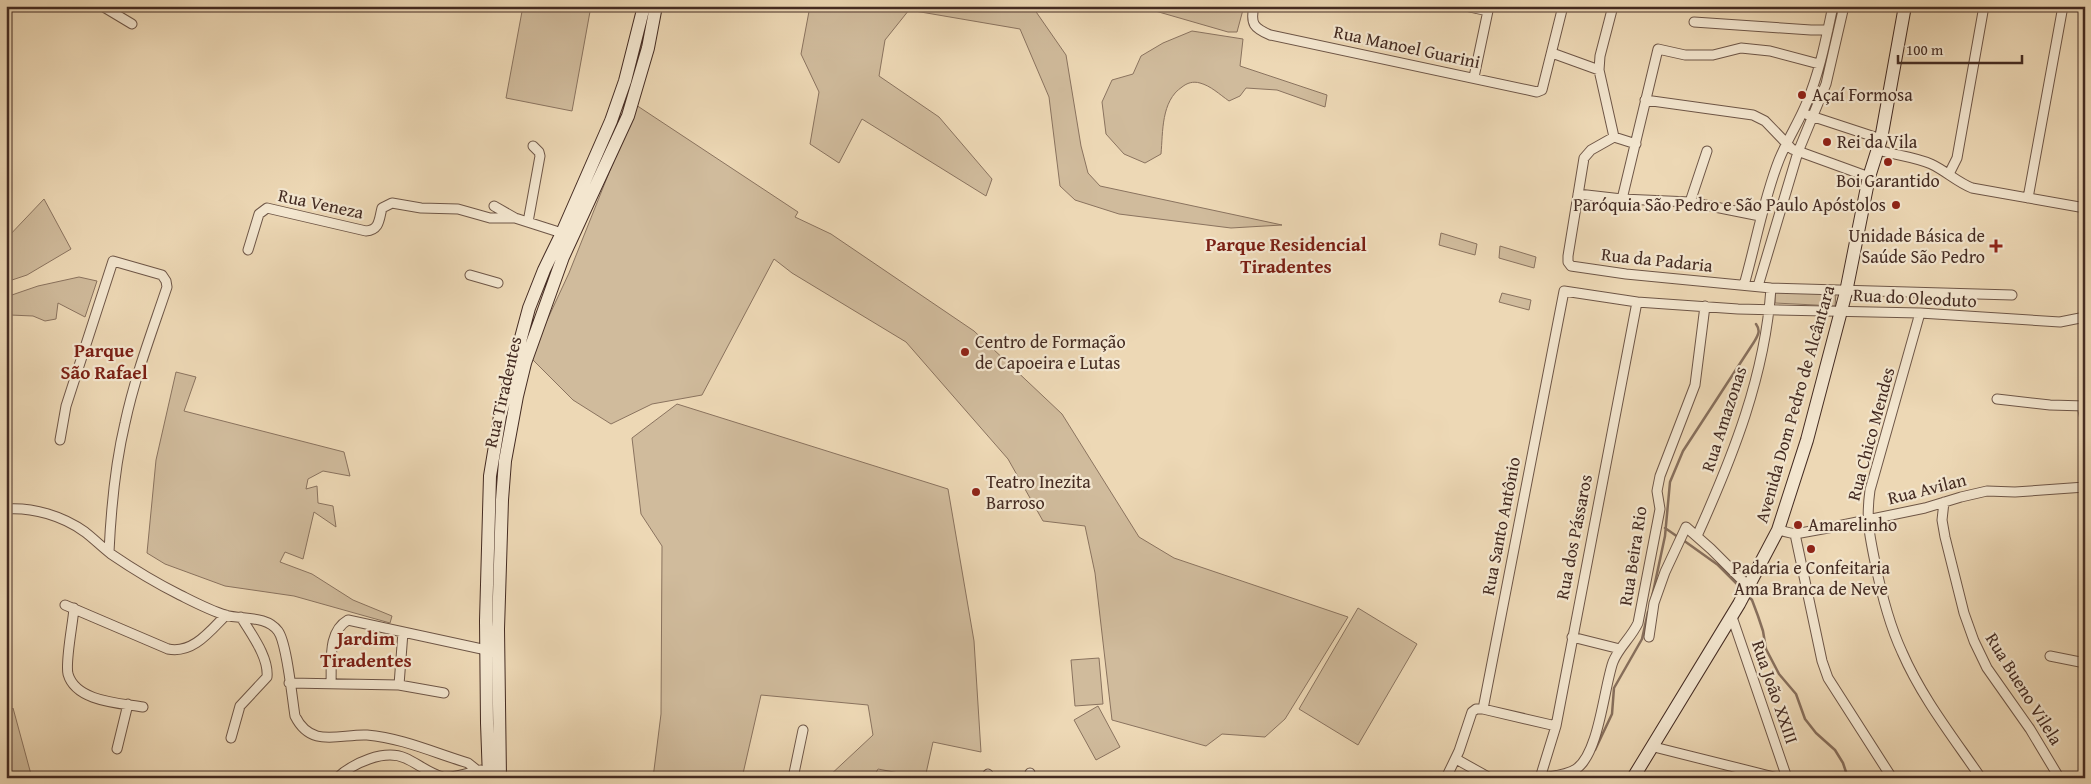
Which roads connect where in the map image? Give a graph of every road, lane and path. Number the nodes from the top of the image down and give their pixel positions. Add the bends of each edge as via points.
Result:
1 (102, 6) edge
2 (656, 6) edge
3 (1254, 6) edge
4 (1465, 6) edge
5 (1563, 6) edge
6 (1614, 6) edge
7 (1833, 6) edge
8 (1844, 6) edge
9 (1905, 6) edge
10 (1984, 6) edge
11 (2063, 6) edge
12 (1489, 9) edge
13 (643, 10) edge
14 (653, 22) junction
15 (1694, 22) dead end
16 (132, 24) dead end
17 (1828, 30) junction
18 (1552, 53) junction
19 (1819, 64) junction
20 (1599, 70) junction
21 (1474, 78) junction
22 (1645, 100) junction
23 (617, 103) junction
24 (630, 111) junction
25 (1803, 112) junction
26 (1813, 118) junction
27 (1614, 137) junction
28 (1636, 144) junction
29 (1786, 144) junction
30 (1880, 144) junction
31 (533, 146) dead end
32 (1707, 151) dead end
33 (1798, 152) junction
34 (595, 156) junction
35 (607, 163) junction
36 (1949, 174) junction
37 (1869, 177) junction
38 (1578, 194) junction
39 (2028, 198) junction
40 (1622, 199) junction
41 (1690, 202) junction
42 (494, 206) dead end
43 (2085, 208) edge
44 (1760, 216) junction
45 (515, 218) junction
46 (528, 222) junction
47 (567, 235) junction
48 (248, 250) dead end
49 (470, 275) dead end
50 (498, 283) dead end
51 (1744, 285) junction
52 (1758, 286) junction
53 (1771, 288) junction
54 (1565, 290) joint
55 (1846, 292) junction
56 (2012, 295) dead end
57 (1636, 302) junction
58 (1705, 306) junction
59 (1770, 309) junction
60 (1840, 311) junction
61 (1920, 313) junction
62 (2085, 317) edge
63 (1997, 399) dead end
64 (2083, 406) edge
65 (2085, 419) edge
66 (60, 440) dead end
67 (2085, 487) edge
68 (1944, 502) junction
69 (6, 509) edge
70 (1867, 520) junction
71 (1778, 530) junction
72 (1795, 534) junction
73 (1697, 536) junction
74 (109, 552) junction
75 (1747, 589) junction
76 (226, 615) junction
77 (241, 617) junction
78 (1732, 617) junction
79 (402, 632) junction
80 (1649, 636) dead end
81 (1572, 637) junction
82 (1620, 649) junction
83 (492, 651) junction
84 (2050, 656) dead end
85 (2085, 663) edge
86 (289, 683) junction
87 (331, 683) junction
88 (399, 685) junction
89 (444, 693) dead end
90 (128, 704) junction
91 (143, 707) dead end
92 (1483, 709) junction
93 (1556, 726) junction
94 (803, 730) dead end
95 (231, 738) dead end
96 (1654, 747) junction
97 (117, 749) dead end
98 (1456, 759) junction
99 (485, 772) edge
100 (1744, 774) edge
101 (2057, 774) dead end
102 (1637, 776) edge
103 (336, 778) edge
104 (444, 778) edge
105 (500, 778) edge
106 (793, 778) edge
107 (1446, 778) edge
108 (1490, 778) edge
109 (1541, 778) edge
110 (1778, 778) edge
111 (1787, 778) edge
112 (1892, 778) edge
113 (1980, 778) edge

1 - 16 street
2 - 14 street, Rua Tiradentes
3 - 21 street, Rua Manoel Guarini via 1254,25 1270,35
4 - 12 street
5 - 18 street
6 - 20 street
7 - 17 street
8 - 26 street via 1826,84
9 - 30 street, Avenida Dom Pedro de Alcântara
10 - 36 street via 1957,158
11 - 39 street
12 - 21 street
13 - 14 street
13 - 23 street, Rua Tiradentes
14 - 24 street, Rua Tiradentes
15 - 17 street
17 - 19 street
18 - 20 street
18 - 21 street, Rua Manoel Guarini via 1542,90 1537,92
19 - 22 street via 1741,48 1713,55 1685,55 1658,50
19 - 25 street
20 - 27 street
22 - 28 street
22 - 29 street via 1752,115 1765,122
23 - 24 street
23 - 34 street, Rua Tiradentes
24 - 35 street, Rua Tiradentes
25 - 26 street
25 - 29 street
26 - 30 street
26 - 33 street
27 - 28 street
27 - 38 street via 1591,150 1584,158
28 - 40 street
29 - 33 street
29 - 44 street
30 - 36 street
30 - 37 street, Avenida Dom Pedro de Alcântara
31 - 46 street via 540,156
32 - 41 street
33 - 37 street
33 - 52 street
34 - 35 street
34 - 47 street, Rua Tiradentes
35 - 47 street, Rua Tiradentes
36 - 39 street via 1972,188
37 - 55 street, Avenida Dom Pedro de Alcântara
38 - 40 street
38 - 51 street, Rua da Padaria via 1568,256 1568,264 1575,268
39 - 43 street
40 - 41 street
41 - 44 street
42 - 45 street
44 - 51 street
45 - 46 street
45 - 48 street, Rua Veneza via 490,218 458,209 392,203 382,208 376,227 366,231 267,208 258,214
46 - 47 street
47 - 83 street, Rua Tiradentes via 522,356 505,461
49 - 50 street
51 - 52 street
52 - 53 street
53 - 55 street
53 - 59 street, Rua Amazonas
54 - 57 street, Rua do Oleoduto
54 - 92 street, Rua Santo Antônio via 1562,292
55 - 56 street
55 - 60 street, Avenida Dom Pedro de Alcântara
57 - 58 street, Rua do Oleoduto
57 - 81 street, Rua dos Pássaros
58 - 59 street, Rua do Oleoduto
58 - 82 street, Rua Beira Rio via 1695,385 1660,476 1657,491 1660,509 1638,623
59 - 60 street, Rua do Oleoduto
59 - 73 street, Rua Amazonas via 1762,355 1738,440
60 - 61 street, Rua do Oleoduto
60 - 71 street, Avenida Dom Pedro de Alcântara
61 - 62 street, Rua do Oleoduto via 2060,322
61 - 70 street, Rua Chico Mendes via 1870,490
63 - 64 street
64 - 65 street
66 - 74 street via 69,398 113,261 162,275 167,283 124,423 113,490
67 - 68 street, Rua Avilan via 1987,491
68 - 70 street, Rua Avilan
68 - 101 street, Rua Bueno Vilela via 1942,520 1945,537 1974,642
69 - 74 street via 59,517
70 - 72 street, Rua Avilan
70 - 113 street, Rua Chico Mendes via 1879,580 1902,652 1930,705
71 - 72 street, Rua Avilan
71 - 75 street, Avenida Dom Pedro de Alcântara
72 - 112 street via 1828,678
73 - 75 street
73 - 80 street via 1685,530 1654,603
74 - 76 street via 166,588
75 - 78 street, Avenida Dom Pedro de Alcântara
76 - 77 street
76 - 90 street via 199,642 180,651 168,649 70,606 68,673 73,683 88,695
77 - 86 street via 264,621 278,630
77 - 95 street via 263,657 268,677 240,706
78 - 96 street, Avenida Dom Pedro de Alcântara
78 - 111 street, Rua João XXIII
79 - 83 street
79 - 87 street via 348,620 333,637
79 - 88 street
81 - 82 street
81 - 93 street, Rua dos Pássaros
82 - 109 street, Rua Beira Rio via 1613,663 1602,715 1582,763 1576,770
83 - 99 street, Rua Tiradentes
83 - 105 street, Rua Tiradentes
84 - 85 street
86 - 87 street
86 - 99 street via 295,716 301,728 310,734 384,738 468,763
87 - 88 street
88 - 89 street
90 - 91 street
90 - 97 street
92 - 93 street
92 - 98 street via 1470,714
93 - 109 street, Rua dos Pássaros
94 - 106 street
96 - 100 street
96 - 102 street, Avenida Dom Pedro de Alcântara
98 - 107 street
98 - 108 street
99 - 104 street
100 - 110 street
103 - 104 street via 378,756 393,754

